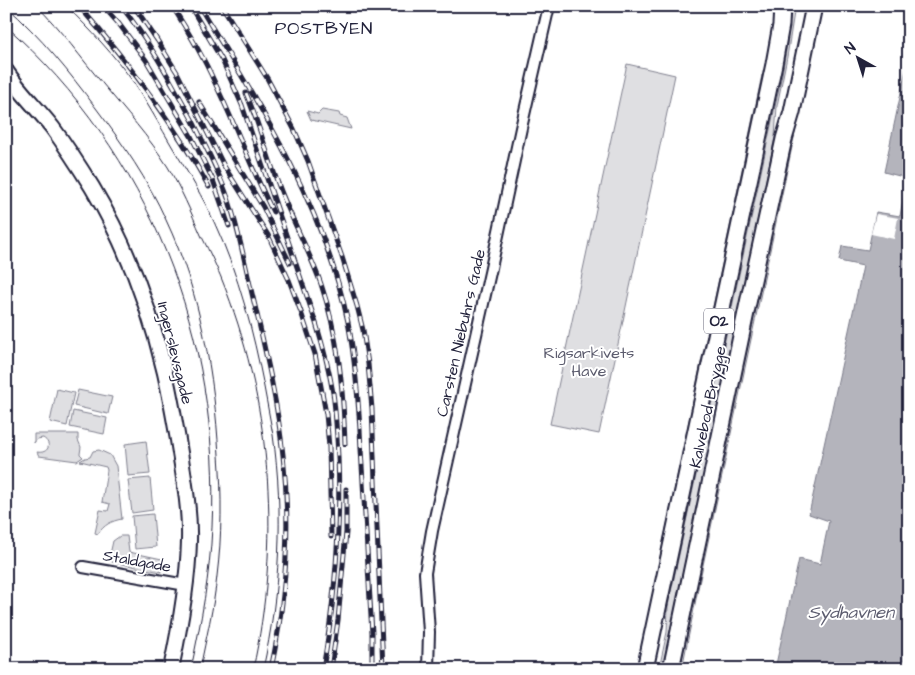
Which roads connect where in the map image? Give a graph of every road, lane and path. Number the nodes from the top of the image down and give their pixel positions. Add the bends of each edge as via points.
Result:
1 (549, 6) edge
2 (782, 6) edge
3 (814, 6) edge
4 (8, 76) edge
5 (83, 567) dead end
6 (186, 586) junction
7 (171, 669) edge
8 (428, 669) edge
9 (645, 669) edge
10 (671, 669) edge

1 - 8 street, Carsten Niebuhrs Gade via 432,531 425,573
2 - 9 main road, Kalvebod Brygge / O2 via 774,64
3 - 10 main road, Kalvebod Brygge / O2
4 - 6 street, Ingerslevsgade via 53,128 92,187 118,236 147,308 166,375 184,481 189,528
5 - 6 street, Staldgade
6 - 7 street, Ingerslevsgade

